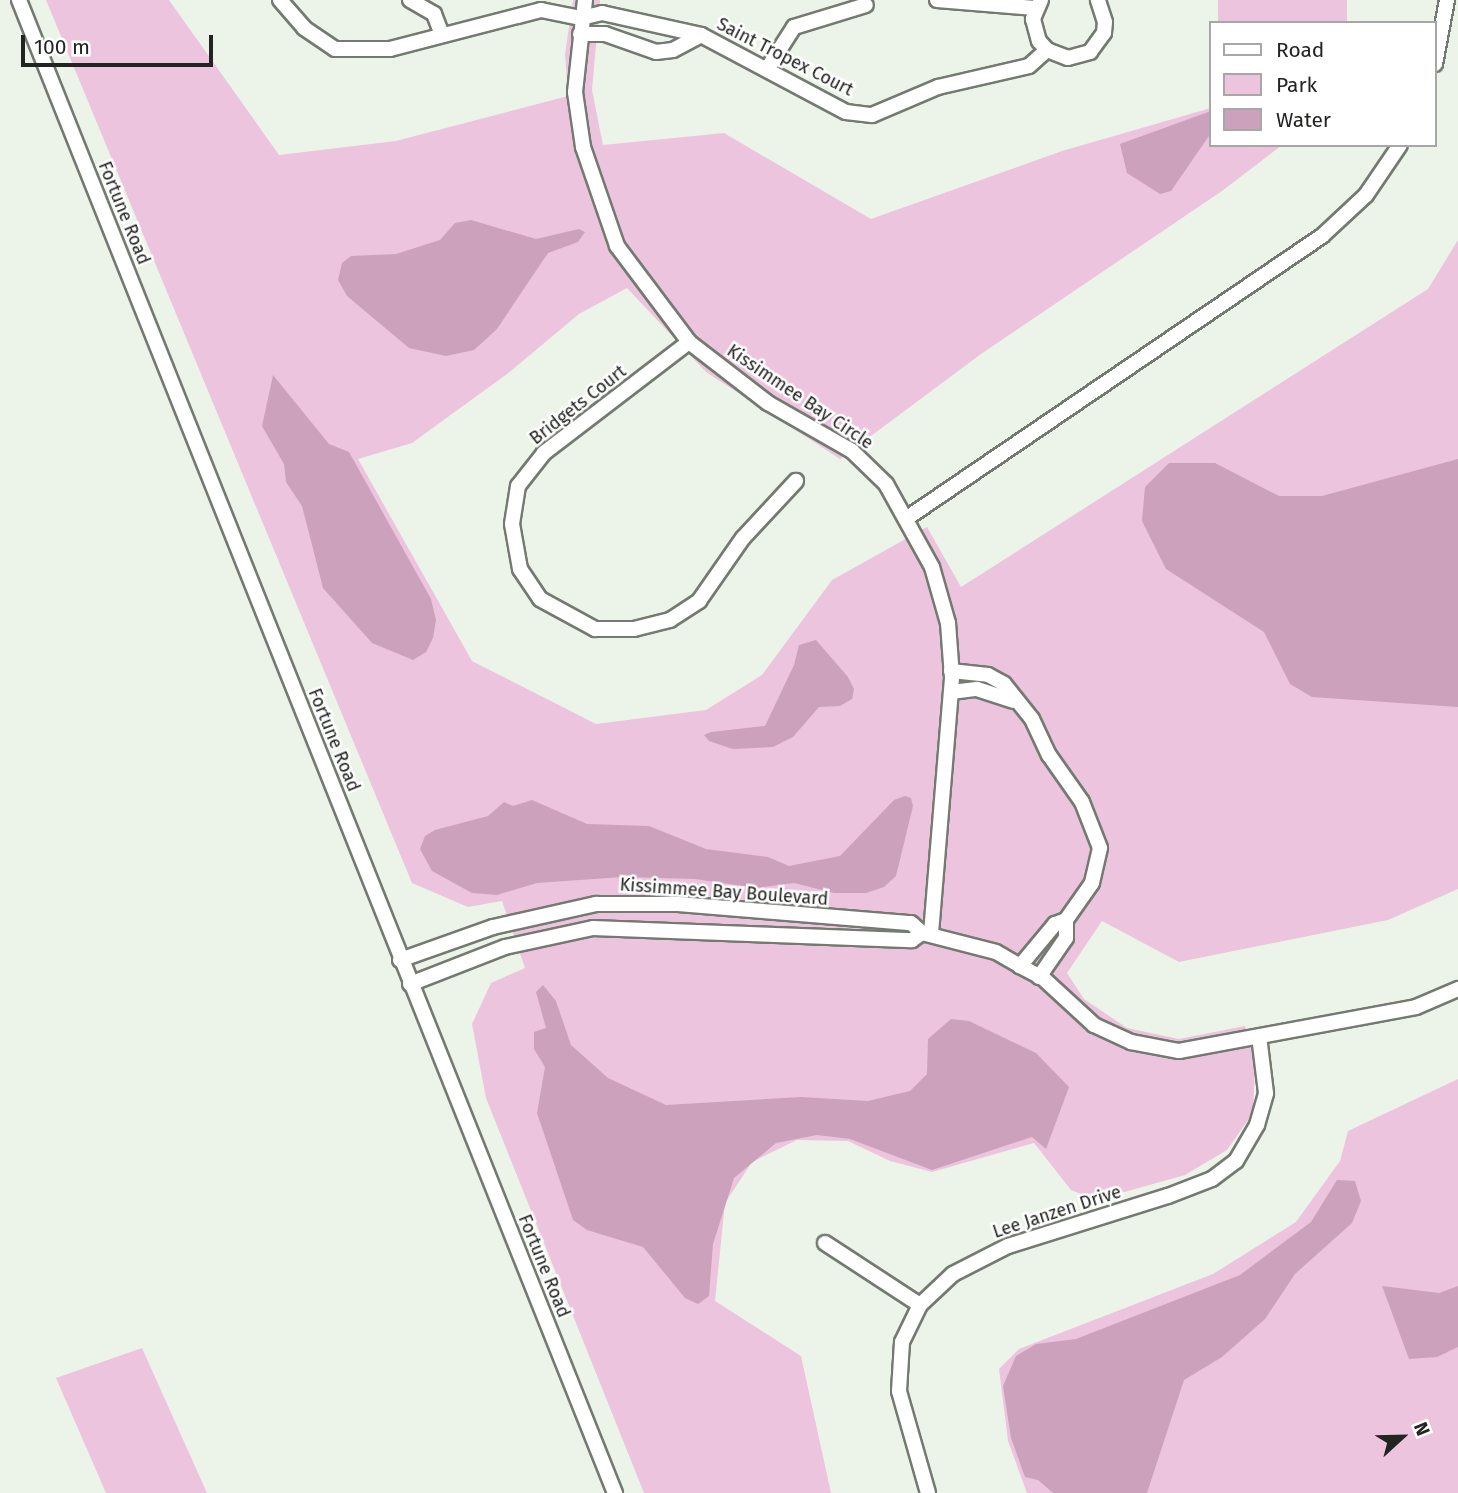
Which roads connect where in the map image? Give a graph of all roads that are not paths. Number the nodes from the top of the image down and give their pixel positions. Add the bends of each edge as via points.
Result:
1 (19, 0) edge
2 (280, 0) edge
3 (410, 0) edge
4 (585, 0) edge
5 (937, 0) edge
6 (1098, 0) edge
7 (1447, 0) edge
8 (1038, 4) edge
9 (866, 5) dead end
10 (581, 18) junction
11 (580, 34) junction
12 (442, 35) junction
13 (701, 35) junction
14 (1047, 50) junction
15 (1437, 53) edge
16 (767, 69) junction
17 (1399, 147) edge
18 (689, 342) junction
19 (796, 481) dead end
20 (907, 518) junction
21 (951, 671) junction
22 (951, 692) junction
23 (1013, 701) junction
24 (721, 908) junction
25 (1066, 920) junction
26 (490, 928) junction
27 (720, 932) junction
28 (927, 934) junction
29 (498, 949) junction
30 (400, 960) junction
31 (1020, 966) junction
32 (1039, 976) junction
33 (410, 984) junction
34 (1458, 989) edge
35 (1259, 1037) junction
36 (825, 1243) dead end
37 (920, 1305) junction
38 (615, 1493) edge
39 (928, 1493) edge

1 - 30 street, Fortune Road
2 - 12 street, Saint Tropex Court via 304,28 335,49 390,49
3 - 12 street via 434,14
4 - 10 street, Kissimmee Bay Circle
5 - 8 street
6 - 14 street via 1105,22 1098,44 1080,57
7 - 15 street
8 - 14 street via 1034,31
9 - 16 street via 794,27
10 - 11 street, Kissimmee Bay Circle
10 - 12 street, Saint Tropex Court via 541,10
10 - 13 street, Saint Tropex Court via 602,13
11 - 13 street, Saint Tropex Court via 605,34 656,52 673,50
11 - 18 street, Kissimmee Bay Circle via 575,92 583,147 598,199 623,256
13 - 16 street, Saint Tropex Court
14 - 16 street, Saint Tropex Court via 1029,66 938,87 872,115 846,112
17 - 20 street via 1366,195 1322,236
18 - 19 street, Bridgets Court via 544,453 518,486 512,524 520,569 540,599 595,629 634,629 670,620 699,601 743,538
18 - 20 street, Kissimmee Bay Circle via 768,403 852,451 886,484
20 - 21 street, Kissimmee Bay Circle via 932,566 948,623
21 - 22 street, Kissimmee Bay Circle
21 - 23 street via 989,676 1004,684
22 - 23 street via 977,689
22 - 28 street, Kissimmee Bay Circle
23 - 25 street via 1032,719 1049,755 1082,802 1100,848 1092,883
24 - 26 street, Kissimmee Bay Boulevard via 596,904
24 - 27 street
24 - 28 street, Kissimmee Bay Boulevard via 911,923
25 - 31 street via 1055,924
25 - 32 street via 1066,939
26 - 29 street
26 - 30 street, Kissimmee Bay Boulevard
27 - 28 street via 912,940
27 - 29 street via 593,928 558,932
28 - 31 street via 996,952
29 - 33 street
30 - 33 street, Fortune Road
31 - 32 street
32 - 35 street via 1094,1025 1130,1042 1179,1051
33 - 38 street, Fortune Road
34 - 35 street via 1416,1007
35 - 37 street, Lee Janzen Drive via 1266,1093 1257,1125 1236,1161 1212,1179 1168,1196 1007,1246 953,1274
36 - 37 street
37 - 39 street, Lee Janzen Drive via 902,1342 899,1391

